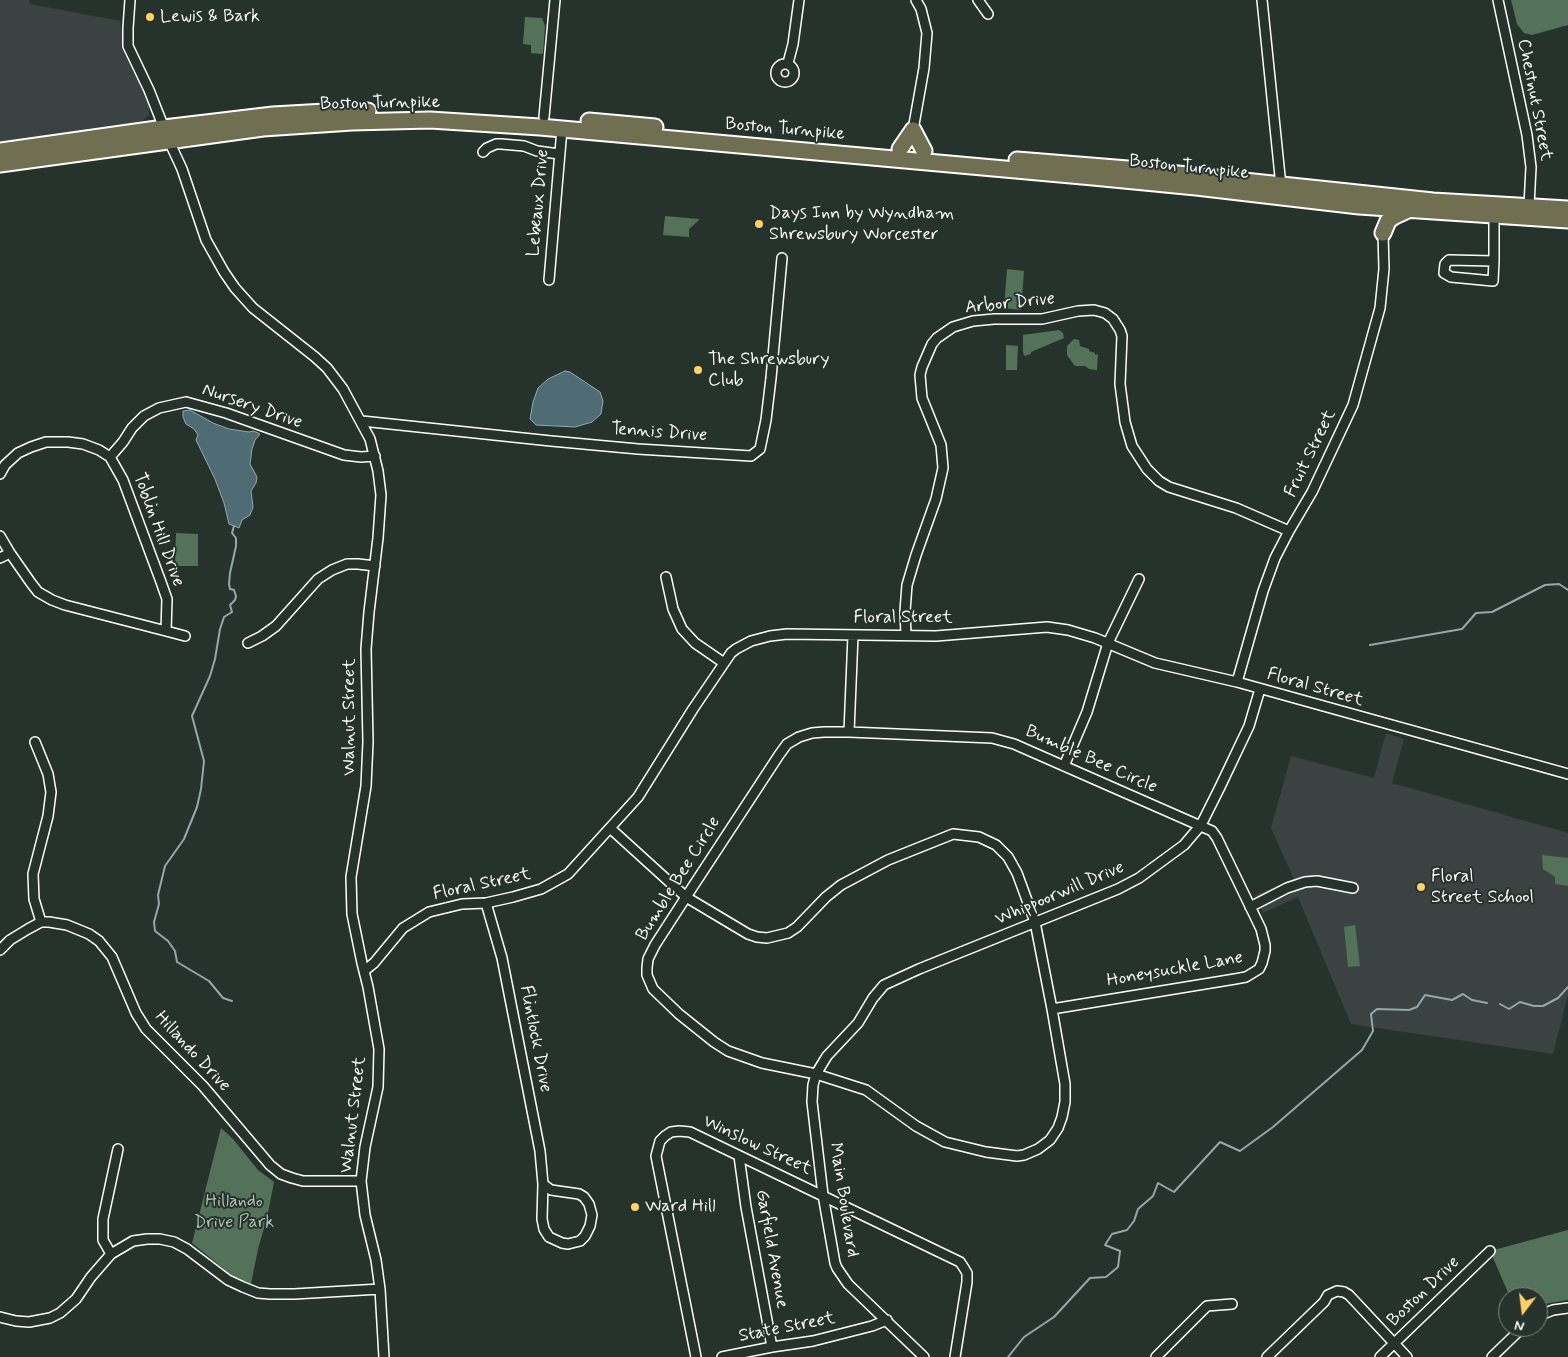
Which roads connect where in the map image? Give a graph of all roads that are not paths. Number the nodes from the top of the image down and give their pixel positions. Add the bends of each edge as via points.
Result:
1 (130, 0) edge
2 (555, 0) edge
3 (798, 0) edge
4 (916, 0) edge
5 (978, 0) edge
6 (1262, 0) edge
7 (1498, 0) edge
8 (988, 14) dead end
9 (788, 63) dead end
10 (544, 117) junction
11 (562, 129) junction
12 (913, 130) junction
13 (167, 134) junction
14 (900, 149) junction
15 (0, 151) edge
16 (924, 151) junction
17 (483, 152) dead end
18 (559, 154) junction
19 (0, 164) edge
20 (1281, 186) junction
21 (1359, 206) junction
22 (1529, 206) junction
23 (1568, 209) edge
24 (1409, 210) junction
25 (1494, 216) junction
26 (1568, 220) edge
27 (1383, 233) junction
28 (782, 258) dead end
29 (1494, 260) junction
30 (549, 280) dead end
31 (362, 421) junction
32 (375, 456) junction
33 (110, 457) junction
34 (3, 463) edge
35 (0, 474) edge
36 (1289, 531) junction
37 (0, 536) edge
38 (10, 553) junction
39 (0, 558) edge
40 (375, 566) junction
41 (666, 577) dead end
42 (1139, 579) dead end
43 (166, 631) junction
44 (853, 635) junction
45 (906, 635) junction
46 (185, 636) dead end
47 (248, 642) dead end
48 (1108, 643) junction
49 (724, 663) junction
50 (1237, 682) junction
51 (1260, 689) junction
52 (849, 732) junction
53 (35, 742) dead end
54 (1064, 766) junction
55 (1568, 774) edge
56 (1201, 825) junction
57 (610, 828) junction
58 (1353, 888) dead end
59 (686, 897) junction
60 (486, 902) junction
61 (1250, 907) junction
62 (41, 922) junction
63 (1035, 922) junction
64 (0, 950) edge
65 (364, 971) junction
66 (1052, 1008) junction
67 (816, 1074) junction
68 (118, 1149) dead end
69 (738, 1156) junction
70 (361, 1181) junction
71 (543, 1184) junction
72 (823, 1195) junction
73 (1490, 1251) dead end
74 (111, 1254) junction
75 (380, 1290) junction
76 (1232, 1304) dead end
77 (1568, 1308) edge
78 (1548, 1312) edge
79 (0, 1317) edge
80 (886, 1320) junction
81 (1513, 1337) edge
82 (1394, 1344) junction
83 (772, 1347) junction
84 (384, 1357) edge
85 (696, 1357) edge
86 (722, 1357) edge
87 (924, 1357) edge
88 (955, 1357) edge
89 (1156, 1357) edge
90 (1267, 1357) edge
91 (1380, 1357) edge
92 (1407, 1357) edge
93 (1492, 1357) edge

1 - 13 street, Walnut Street via 128,46
2 - 10 street
3 - 9 street
4 - 12 street via 927,33
5 - 8 street
6 - 20 street
7 - 22 street, Chestnut Street via 1527,135 1531,167
10 - 13 highway, Boston Turnpike via 448,111 325,112 273,115
10 - 14 highway, Boston Turnpike
11 - 13 highway, Boston Turnpike via 390,120
11 - 18 street, Lebeaux Drive
11 - 21 highway, Boston Turnpike via 1177,185
12 - 14 highway
12 - 16 highway
13 - 15 highway, Boston Turnpike
13 - 19 highway, Boston Turnpike
13 - 31 street, Walnut Street via 206,240 224,272 253,308 327,368
14 - 16 highway, Boston Turnpike
16 - 20 highway, Boston Turnpike
17 - 18 street via 501,144
18 - 30 street, Lebeaux Drive
20 - 22 highway, Boston Turnpike via 1464,204
21 - 24 highway, Boston Turnpike
21 - 27 highway via 1374,215
22 - 23 highway, Boston Turnpike
24 - 25 highway, Boston Turnpike
24 - 27 highway via 1388,221
25 - 26 highway, Boston Turnpike
25 - 29 street
27 - 36 street, Fruit Street via 1380,308 1353,405 1312,492
28 - 31 street, Tennis Drive via 766,420 760,449 751,456 570,443
29 - 29 street via 1493,281 1451,278 1444,273 1449,260
31 - 32 street, Walnut Street
32 - 33 street, Nursery Drive via 344,455 186,402 159,408 144,416
32 - 40 street, Walnut Street via 381,495
33 - 34 street via 84,444 46,442 30,447
33 - 43 street, Toblin Hill Drive via 123,480 167,599
34 - 35 street
36 - 45 street, Arbor Drive via 1236,508 1169,487 1146,470 1132,446 1125,422 1120,384 1122,336 1105,313 1094,310 1042,319 973,321 941,334 932,344 920,375 924,407 941,445 943,468 907,586
36 - 50 street, Fruit Street via 1263,591
37 - 38 street
38 - 39 street
38 - 43 street via 38,592 52,600
40 - 47 street via 347,564 332,570 318,579 276,626
40 - 65 street, Walnut Street via 366,650 366,786 351,877 352,914
41 - 49 street via 682,629 695,643
42 - 48 street
43 - 46 street
44 - 45 street, Floral Street
44 - 49 street, Floral Street via 770,636 736,648
44 - 52 street
45 - 48 street, Floral Street via 1046,627 1068,630
48 - 50 street, Floral Street via 1155,663
48 - 54 street via 1087,712
49 - 57 street, Floral Street via 638,797
50 - 51 street, Floral Street
51 - 55 street, Floral Street
51 - 56 street, Whippoorwill Drive via 1249,726
52 - 54 street, Bumble Bee Circle via 992,738
52 - 59 street, Bumble Bee Circle via 812,733 787,744
53 - 62 street via 48,774 51,792 33,874 34,899
54 - 56 street, Bumble Bee Circle
56 - 61 street, Honeysuckle Lane via 1218,838
56 - 63 street, Whippoorwill Drive via 1184,845 1139,878
57 - 59 street, Bumble Bee Circle
57 - 60 street, Floral Street via 562,878 513,898
58 - 61 street via 1305,882
59 - 63 street, Bumble Bee Circle via 748,934 767,938 797,928 826,897 850,880 888,860 957,834 988,840 1001,849 1017,873
59 - 67 street, Bumble Bee Circle via 648,959 647,976 653,989 679,1014 728,1051 762,1063
60 - 65 street, Floral Street via 452,906 417,918 403,928
60 - 71 street, Flintlock Drive via 502,958 540,1151
61 - 66 street, Honeysuckle Lane via 1261,929 1265,951 1259,969 1246,976
62 - 64 street via 10,940
62 - 70 street, Hillando Drive via 67,925 89,934 104,946 146,1029 203,1086 270,1165 282,1174 302,1181
63 - 66 street, Bumble Bee Circle
63 - 67 street, Whippoorwill Drive via 884,985
65 - 70 street, Walnut Street via 379,1060 378,1087
66 - 67 street, Bumble Bee Circle via 1065,1102 1058,1128 1050,1140 1024,1155 986,1152 945,1142 916,1126 866,1090
67 - 72 street, Main Boulevard via 812,1102
68 - 74 street via 103,1219 103,1240
69 - 72 street, Winslow Street
69 - 83 street, Garfield Avenue
69 - 85 street, Winslow Street via 690,1132 678,1131 665,1136 657,1151
70 - 75 street, Walnut Street
71 - 71 street, Flintlock Drive via 551,1190 579,1194 589,1204 590,1226 580,1241 562,1243 550,1237 544,1229
72 - 80 street, Main Boulevard via 837,1268 848,1284
72 - 88 street, Winslow Street via 960,1262 967,1282
73 - 82 street, Boston Drive
74 - 75 street via 133,1241 160,1239 187,1248 228,1280 258,1293
74 - 79 street via 76,1299 60,1313 29,1322
75 - 84 street, Walnut Street
76 - 89 street via 1207,1306
77 - 78 street
80 - 83 street, State Street via 813,1341
80 - 87 street, Main Boulevard
81 - 93 street
82 - 90 street via 1349,1295 1337,1290 1328,1295
82 - 91 street, Boston Drive
82 - 92 street
83 - 86 street, State Street

